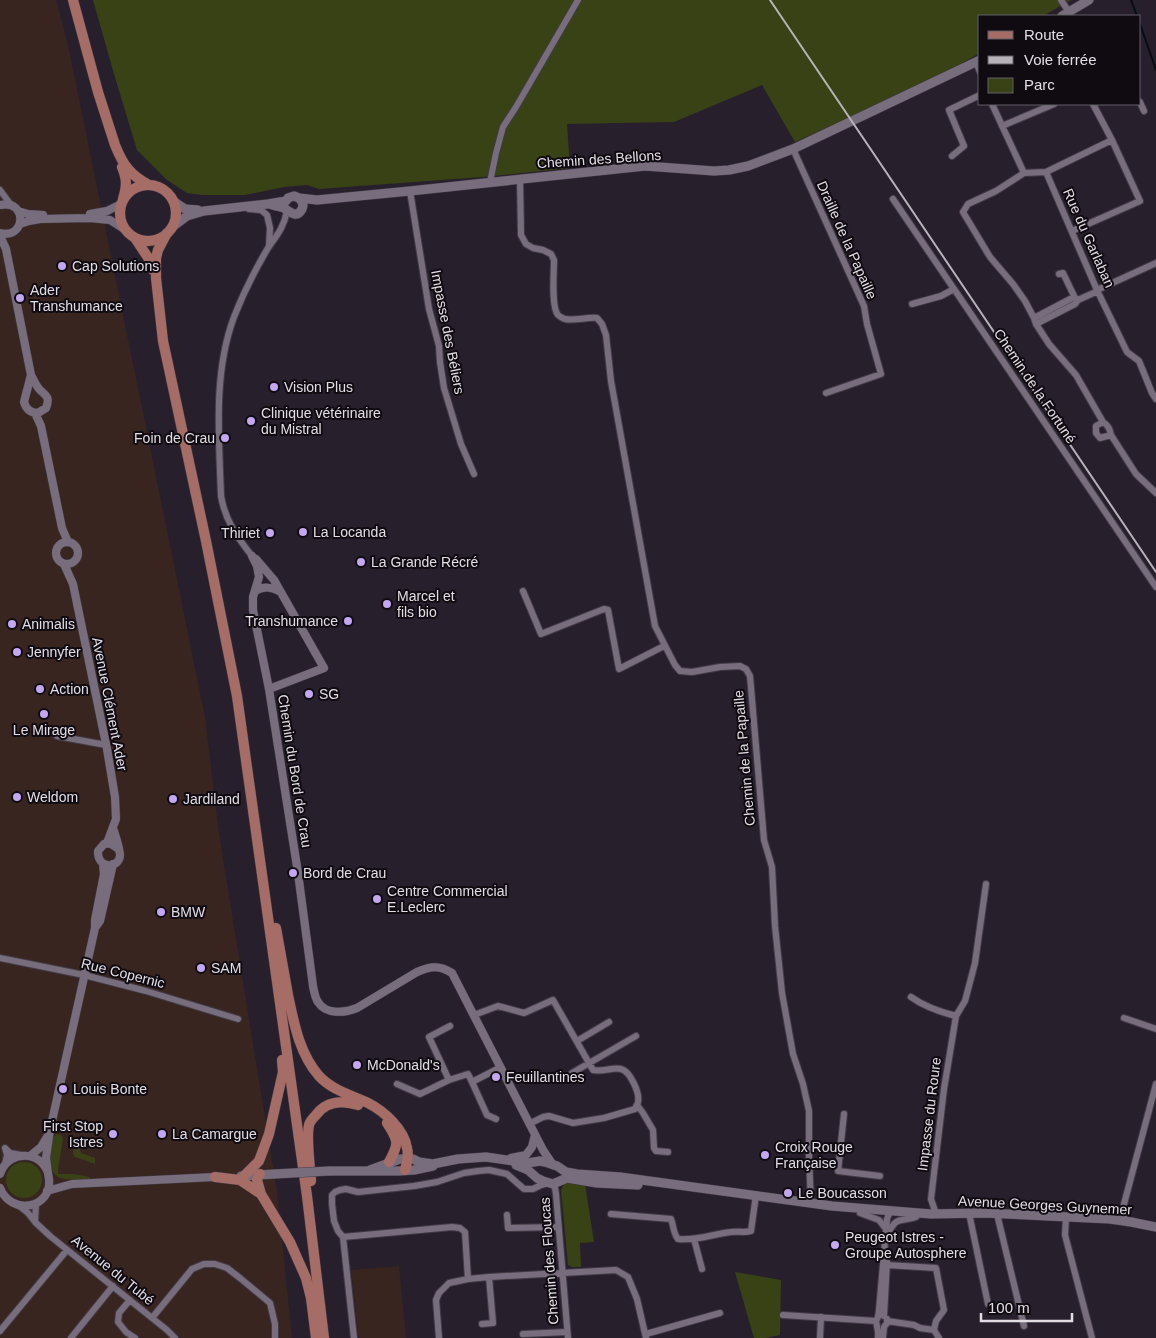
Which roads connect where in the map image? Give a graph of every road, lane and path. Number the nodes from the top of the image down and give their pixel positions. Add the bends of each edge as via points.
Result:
1 (73, 0) edge
2 (578, 0) edge
3 (1061, 0) edge
4 (1090, 0) edge
5 (1066, 14) edge
6 (978, 61) edge
7 (978, 96) edge
8 (1141, 104) edge
9 (992, 105) edge
10 (1052, 105) edge
11 (1094, 105) edge
12 (1144, 111) dead end
13 (1002, 126) junction
14 (1112, 140) junction
15 (793, 149) junction
16 (118, 152) junction
17 (952, 156) dead end
18 (1046, 172) junction
19 (1024, 173) junction
20 (520, 179) junction
21 (490, 182) junction
22 (149, 185) junction
23 (0, 190) edge
24 (410, 192) junction
25 (893, 199) dead end
26 (173, 201) junction
27 (122, 202) junction
28 (301, 202) junction
29 (11, 205) junction
30 (0, 206) edge
31 (232, 208) junction
32 (289, 209) junction
33 (18, 211) junction
34 (204, 211) junction
35 (20, 224) junction
36 (124, 229) junction
37 (169, 231) junction
38 (1072, 231) junction
39 (12, 232) junction
40 (0, 234) edge
41 (135, 238) junction
42 (268, 248) junction
43 (6, 249) junction
44 (1156, 264) edge
45 (1059, 274) dead end
46 (156, 278) junction
47 (954, 289) junction
48 (1098, 291) junction
49 (1076, 299) junction
50 (912, 304) dead end
51 (1035, 321) junction
52 (31, 375) junction
53 (40, 390) junction
54 (27, 393) junction
55 (826, 393) dead end
56 (1156, 399) edge
57 (44, 410) junction
58 (35, 413) junction
59 (1103, 422) junction
60 (41, 426) junction
61 (1111, 435) junction
62 (474, 474) dead end
63 (1156, 493) edge
64 (64, 543) junction
65 (252, 556) junction
66 (74, 561) junction
67 (64, 564) junction
68 (73, 584) junction
69 (1156, 587) edge
70 (255, 590) junction
71 (279, 591) junction
72 (523, 591) dead end
73 (664, 646) junction
74 (269, 689) junction
75 (57, 736) dead end
76 (106, 746) junction
77 (254, 821) junction
78 (113, 828) junction
79 (107, 844) junction
80 (118, 848) junction
81 (102, 864) junction
82 (113, 864) junction
83 (986, 884) dead end
84 (95, 928) junction
85 (0, 958) edge
86 (84, 975) junction
87 (911, 997) dead end
88 (280, 1004) junction
89 (474, 1015) junction
90 (956, 1016) junction
91 (1124, 1018) dead end
92 (238, 1019) dead end
93 (609, 1022) dead end
94 (450, 1026) dead end
95 (1156, 1028) edge
96 (636, 1036) dead end
97 (577, 1041) junction
98 (589, 1063) junction
99 (501, 1067) junction
100 (572, 1073) dead end
101 (449, 1080) junction
102 (472, 1082) junction
103 (397, 1084) dead end
104 (1156, 1084) edge
105 (637, 1105) junction
106 (844, 1114) dead end
107 (496, 1119) dead end
108 (529, 1124) junction
109 (50, 1130) junction
110 (535, 1135) junction
111 (0, 1140) edge
112 (5, 1148) junction
113 (668, 1152) dead end
114 (21, 1156) junction
115 (30, 1156) junction
116 (401, 1156) junction
117 (504, 1159) junction
118 (388, 1162) joint
119 (536, 1162) junction
120 (5, 1164) junction
121 (557, 1167) junction
122 (370, 1170) junction
123 (405, 1170) junction
124 (0, 1174) edge
125 (260, 1174) junction
126 (533, 1174) junction
127 (49, 1176) junction
128 (244, 1176) junction
129 (880, 1176) dead end
130 (215, 1178) junction
131 (556, 1182) junction
132 (72, 1184) junction
133 (666, 1184) junction
134 (0, 1188) edge
135 (533, 1189) junction
136 (47, 1191) junction
137 (262, 1194) junction
138 (2, 1195) edge
139 (756, 1195) junction
140 (811, 1202) junction
141 (36, 1203) junction
142 (18, 1205) junction
143 (860, 1210) junction
144 (611, 1214) dead end
145 (934, 1214) junction
146 (969, 1214) junction
147 (997, 1214) junction
148 (507, 1215) dead end
149 (917, 1215) junction
150 (889, 1216) junction
151 (1066, 1217) junction
152 (1124, 1221) junction
153 (35, 1222) junction
154 (558, 1227) junction
155 (1156, 1227) edge
156 (888, 1230) junction
157 (343, 1237) junction
158 (694, 1239) junction
159 (314, 1246) junction
160 (67, 1250) junction
161 (887, 1265) junction
162 (702, 1269) dead end
163 (562, 1272) junction
164 (489, 1277) junction
165 (468, 1279) junction
166 (113, 1286) junction
167 (130, 1300) junction
168 (988, 1304) dead end
169 (720, 1313) dead end
170 (783, 1315) dead end
171 (821, 1317) junction
172 (152, 1318) junction
173 (881, 1321) junction
174 (482, 1324) dead end
175 (1024, 1326) dead end
176 (934, 1330) junction
177 (0, 1331) edge
178 (523, 1334) dead end
179 (567, 1335) edge
180 (646, 1336) edge
181 (70, 1338) edge
182 (136, 1338) edge
183 (175, 1338) edge
184 (275, 1338) edge
185 (316, 1338) edge
186 (324, 1338) edge
187 (354, 1338) edge
188 (439, 1338) edge
189 (820, 1338) edge
190 (878, 1338) edge
191 (883, 1338) edge
192 (939, 1338) edge
193 (1092, 1338) edge

1 - 16 main road
2 - 21 street via 503,127
3 - 5 street
4 - 5 main road
6 - 15 main road, Chemin des Bellons
7 - 17 street via 949,110 964,146
8 - 12 street
9 - 13 street
10 - 13 street
11 - 14 street
13 - 19 street
14 - 18 street
14 - 38 street via 1140,201
15 - 20 main road, Chemin des Bellons via 729,170 645,166
15 - 55 street, Draille de la Papaille via 864,306 881,374
16 - 22 main road via 132,174
16 - 27 main road via 127,179
18 - 19 street
18 - 38 street, Rue du Garlaban
19 - 51 street via 996,192 968,204 963,212 990,257 1014,284
20 - 21 main road, Chemin des Bellons
20 - 73 street, Chemin de la Papaille via 522,235 526,244 551,254 554,260 554,307 558,315 572,320 597,318 606,335 611,381 654,626
21 - 24 main road, Chemin des Bellons
22 - 26 main road via 163,190
22 - 27 main road via 134,189
23 - 29 street
24 - 28 main road, Chemin des Bellons
24 - 62 street, Impasse des Béliers via 444,388
25 - 47 street, Chemin de la Fortuné
26 - 34 main road via 185,209
26 - 37 main road via 176,212
27 - 33 street via 107,211 91,214 47,216
27 - 36 main road via 120,216
28 - 32 main road via 300,211
28 - 32 main road, Chemin des Bellons via 290,196
29 - 30 street
29 - 33 street
31 - 32 main road via 268,204
31 - 34 main road
31 - 42 street via 261,210 267,215 270,228
32 - 42 street, Chemin du Bord de Crau via 282,229
33 - 35 street
34 - 37 main road via 187,216
35 - 36 street via 40,219 90,218 110,220
35 - 39 street
36 - 41 main road
37 - 41 main road via 148,241
37 - 46 main road via 157,252
38 - 48 street, Rue du Garlaban
39 - 40 street
39 - 43 street
40 - 43 street
41 - 46 main road via 151,263
42 - 65 street, Chemin du Bord de Crau via 234,317 224,351 219,396 223,508
43 - 52 street
44 - 48 street
45 - 49 street via 1063,273
46 - 77 main road via 167,364 237,696
47 - 50 street
47 - 69 street, Chemin de la Fortuné
48 - 49 street
48 - 56 street, Rue du Garlaban via 1128,352 1139,362
49 - 51 street via 1075,304
51 - 59 street via 1049,344 1076,374
52 - 53 street
52 - 54 street
53 - 54 street
53 - 57 street via 48,399
54 - 58 street via 25,406
57 - 58 street
57 - 60 street
58 - 60 street
59 - 61 street
59 - 61 street via 1096,426 1096,433 1100,438
60 - 64 street
61 - 63 street via 1136,474
64 - 66 street via 72,543 77,548 78,555
64 - 67 street via 56,549 58,561
65 - 70 street, Chemin du Bord de Crau via 259,577
65 - 71 street, Chemin du Bord de Crau via 274,580
66 - 67 street
66 - 68 street, Avenue Clément Ader
67 - 68 street, Avenue Clément Ader
68 - 76 street, Avenue Clément Ader
70 - 71 street via 270,587
70 - 74 street, Chemin du Bord de Crau via 253,610
71 - 74 street, Chemin du Bord de Crau via 324,668
72 - 73 street via 541,634 604,608 608,610 619,669
73 - 140 street, Chemin de la Papaille via 680,671 740,666 750,676 764,840 772,867 782,993 809,1111
74 - 89 street, Chemin du Bord de Crau via 313,986 319,1004 330,1011 348,1012 417,972 438,967 452,973
75 - 76 street
76 - 78 street, Avenue Clément Ader via 116,805
77 - 88 main road
77 - 116 main road via 266,858 283,967 301,1048 320,1076 388,1117 400,1130 408,1147
78 - 79 street, Avenue Clément Ader
78 - 80 street, Avenue Clément Ader
79 - 80 street
79 - 81 street via 98,852
80 - 82 street via 119,858
81 - 82 street
81 - 84 street via 104,874
82 - 84 street via 100,921
83 - 90 street, Impasse du Roure via 975,963 965,1001
84 - 86 street
85 - 86 street, Rue Copernic
86 - 92 street, Rue Copernic
86 - 109 street
87 - 90 street via 944,1014
88 - 128 main road via 283,1072 269,1134 259,1161
88 - 159 main road
89 - 97 street via 498,1006 524,1013 553,1000
89 - 99 street, Chemin du Bord de Crau
90 - 145 street, Impasse du Roure via 931,1198
91 - 95 street
93 - 97 street
94 - 101 street via 429,1037
96 - 98 street
97 - 98 street
98 - 100 street
98 - 105 street via 593,1070 616,1068 628,1073 639,1096
99 - 102 street
99 - 108 street, Chemin du Bord de Crau
101 - 102 street via 468,1074
101 - 103 street via 420,1094
102 - 107 street via 487,1115
104 - 152 street via 1124,1204
105 - 108 street via 635,1109 604,1118 572,1123 549,1116
105 - 113 street via 653,1130 654,1148
106 - 129 street via 838,1170
108 - 110 street, Chemin du Bord de Crau
109 - 115 street via 42,1147
109 - 127 street via 46,1158
110 - 117 street via 526,1155
110 - 119 street, Chemin du Bord de Crau
110 - 121 street, Chemin du Bord de Crau via 542,1150
111 - 112 street
112 - 114 street
112 - 120 street
114 - 115 street
114 - 120 street
115 - 127 street via 44,1165
116 - 117 main road, Avenue Georges Guynemer via 434,1164 469,1158
116 - 118 main road
116 - 123 main road
116 - 159 main road via 388,1124 363,1106 338,1102 320,1108 309,1124 308,1140 315,1219
117 - 119 main road, Avenue Georges Guynemer
118 - 122 main road, Avenue Georges Guynemer
119 - 121 main road, Avenue Georges Guynemer
119 - 126 main road
120 - 124 street
121 - 131 main road via 563,1174
121 - 133 main road, Avenue Georges Guynemer via 577,1174
122 - 123 main road, Avenue Georges Guynemer
122 - 125 main road, Avenue Georges Guynemer, bridge
123 - 126 main road, Avenue Georges Guynemer via 456,1162 490,1162 521,1166
125 - 128 main road, Avenue Georges Guynemer
125 - 137 main road via 257,1180
126 - 131 main road, Avenue Georges Guynemer via 543,1181
126 - 135 street
127 - 132 street
127 - 136 street
128 - 130 main road, Avenue Georges Guynemer
130 - 132 street
130 - 137 main road via 240,1180
131 - 133 main road, Avenue Georges Guynemer via 567,1178 597,1183
131 - 135 street
131 - 154 street, Chemin des Floucas
132 - 136 street
133 - 139 main road, Avenue Georges Guynemer
134 - 138 street
135 - 157 street via 524,1189 506,1174 478,1170 406,1187 358,1192 340,1190 332,1195 332,1199 334,1221
136 - 141 street
137 - 185 main road via 290,1242 306,1278
138 - 142 street
139 - 140 main road, Avenue Georges Guynemer
139 - 158 street via 751,1231
140 - 143 main road, Avenue Georges Guynemer
141 - 142 street
141 - 153 street
142 - 153 street, Avenue du Tubé
143 - 149 main road, Avenue Georges Guynemer
143 - 150 main road, Avenue Georges Guynemer
143 - 156 street via 879,1220
144 - 158 street via 671,1219 678,1239
145 - 146 main road, Avenue Georges Guynemer
145 - 149 main road, Avenue Georges Guynemer
146 - 147 main road, Avenue Georges Guynemer
146 - 168 street
147 - 151 main road, Avenue Georges Guynemer
147 - 175 street
148 - 154 street via 508,1228
149 - 150 main road, Avenue Georges Guynemer
149 - 156 street via 894,1223
150 - 156 street
151 - 152 main road, Avenue Georges Guynemer
151 - 193 street via 1065,1236
152 - 155 main road, Avenue Georges Guynemer
153 - 160 street, Avenue du Tubé
154 - 163 street, Chemin des Floucas
156 - 161 street
156 - 173 street
157 - 165 street via 460,1228 465,1232
157 - 187 street
158 - 162 street
159 - 186 main road
160 - 166 street, Avenue du Tubé
160 - 177 street
161 - 173 street
161 - 176 street via 936,1268 944,1310
163 - 164 street
163 - 179 street, Chemin des Floucas
163 - 180 street via 616,1270 628,1278
164 - 165 street
164 - 174 street via 493,1323
165 - 188 street via 449,1283 438,1293
166 - 167 street, Avenue du Tubé
166 - 181 street
167 - 172 street, Avenue du Tubé
167 - 182 street via 119,1313 118,1322
169 - 180 street
170 - 171 street
171 - 173 street
171 - 189 street
172 - 183 street, Avenue du Tubé
172 - 184 street via 192,1269 215,1264 227,1268 270,1303
173 - 176 street
173 - 190 street
173 - 191 street
176 - 192 street
178 - 179 street

